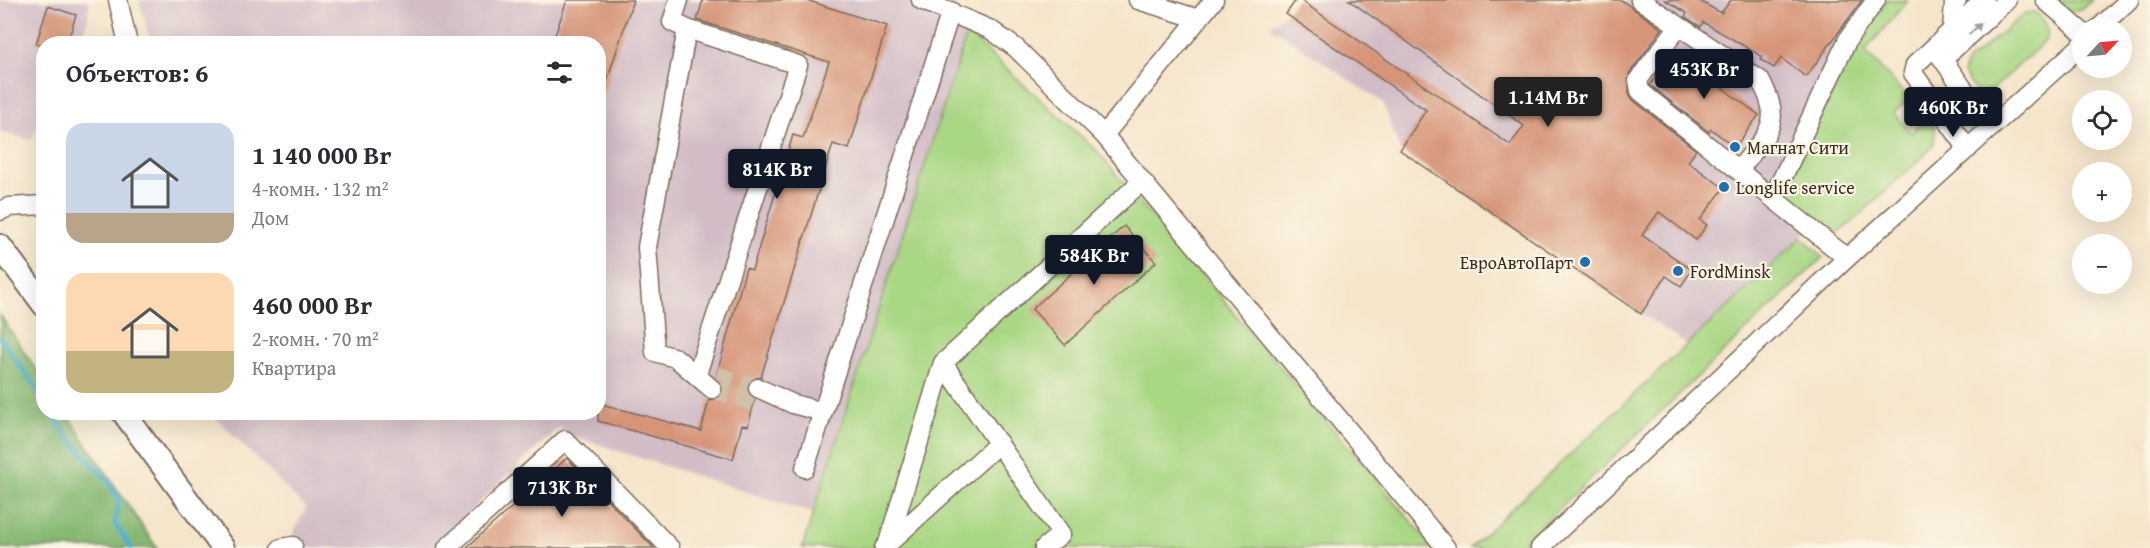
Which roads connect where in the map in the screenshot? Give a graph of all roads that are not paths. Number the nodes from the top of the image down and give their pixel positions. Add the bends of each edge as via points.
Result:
1 (118, 0) edge
2 (679, 0) edge
3 (921, 0) edge
4 (1138, 0) edge
5 (1214, 0) edge
6 (1640, 0) edge
7 (1876, 0) edge
8 (1957, 0) edge
9 (1984, 0) edge
10 (2007, 0) edge
11 (2045, 0) edge
12 (2129, 0) edge
13 (951, 11) junction
14 (2110, 18) edge
15 (1199, 19) junction
16 (2072, 23) edge
17 (1679, 26) junction
18 (687, 29) junction
19 (1952, 29) junction
20 (126, 36) edge
21 (1938, 53) junction
22 (2072, 54) edge
23 (1991, 128) junction
24 (1104, 135) junction
25 (1968, 149) junction
26 (1739, 170) junction
27 (1142, 181) junction
28 (1773, 198) junction
29 (36, 206) edge
30 (0, 211) edge
31 (0, 246) edge
32 (1847, 258) junction
33 (36, 293) edge
34 (944, 363) junction
35 (697, 374) junction
36 (714, 382) tunnel mouth
37 (756, 395) tunnel mouth
38 (822, 412) junction
39 (129, 420) edge
40 (999, 443) junction
41 (805, 468) dead end
42 (886, 546) edge
43 (223, 548) edge
44 (447, 548) edge
45 (670, 548) edge
46 (1044, 548) edge
47 (1446, 548) edge
48 (1540, 548) edge

1 - 20 street
2 - 18 street via 672,22
3 - 13 street
4 - 15 street
5 - 15 street
6 - 17 street
7 - 28 street via 1848,39
8 - 19 street
9 - 19 street
21 -> 10 street
11 - 16 street
12 - 14 street
13 - 24 street via 991,30 1016,48
13 - 38 street
15 - 24 street
17 - 26 street via 1760,80 1771,98 1772,126
17 - 26 street via 1638,80 1640,91
18 - 35 street via 647,247 655,352 676,358
18 - 35 street via 798,65
19 - 21 street
21 - 23 street
21 - 25 street via 1915,65 1913,73
22 - 23 street
23 - 25 street
24 - 27 street
25 - 32 street
26 - 28 street
27 - 34 street
27 - 47 street
28 - 32 street
29 - 30 street
31 - 33 main road
32 - 48 street
34 - 40 street
34 - 42 street
35 - 36 street
37 - 38 street
38 - 41 street
39 - 43 main road
40 - 42 street
40 - 46 street via 1061,534
44 - 45 street via 565,440

